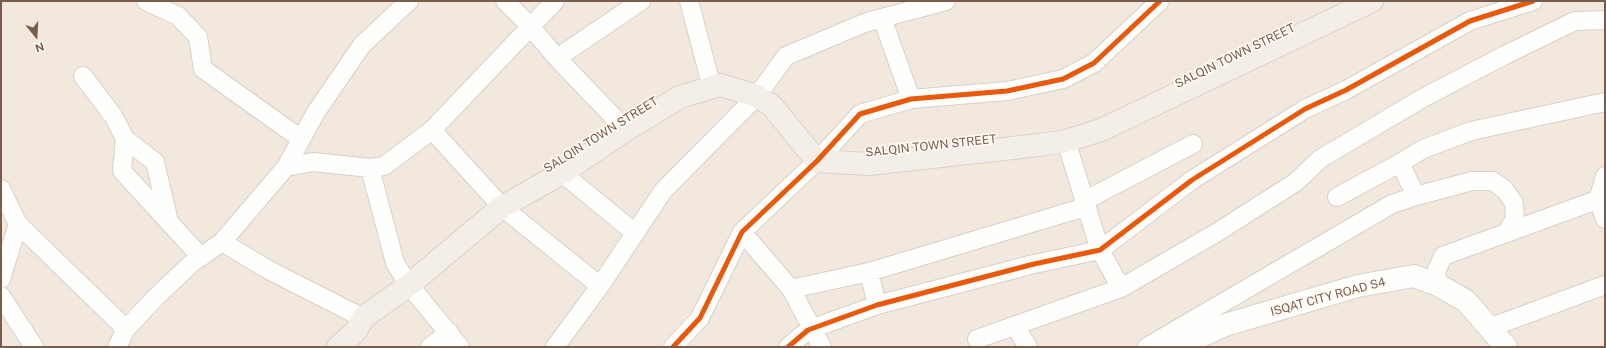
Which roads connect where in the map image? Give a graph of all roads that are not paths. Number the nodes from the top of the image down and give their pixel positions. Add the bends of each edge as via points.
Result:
1 (146, 1) edge
2 (409, 1) edge
3 (505, 1) edge
4 (555, 1) edge
5 (641, 1) edge
6 (689, 1) edge
7 (946, 1) edge
8 (1160, 1) edge
9 (1372, 1) edge
10 (1533, 1) edge
11 (891, 11) edge
12 (1605, 20) edge
13 (530, 26) junction
14 (557, 58) junction
15 (83, 76) dead end
16 (712, 88) junction
17 (757, 96) junction
18 (911, 99) junction
19 (1605, 102) edge
20 (432, 130) junction
21 (626, 130) junction
22 (125, 139) junction
23 (301, 139) junction
24 (1066, 140) junction
25 (1193, 144) dead end
26 (817, 162) junction
27 (1400, 163) junction
28 (286, 167) junction
29 (370, 168) junction
30 (562, 173) junction
31 (1605, 176) edge
32 (1, 189) edge
33 (1416, 196) junction
34 (1338, 197) dead end
35 (1602, 198) edge
36 (1084, 201) junction
37 (502, 207) junction
38 (1605, 219) edge
39 (169, 222) junction
40 (18, 224) junction
41 (742, 232) junction
42 (1506, 232) junction
43 (635, 233) junction
44 (222, 242) junction
45 (1100, 250) junction
46 (201, 257) junction
47 (869, 272) junction
48 (1, 280) edge
49 (409, 285) junction
50 (1438, 285) junction
51 (1605, 285) edge
52 (600, 286) junction
53 (1121, 288) junction
54 (791, 289) junction
55 (1, 296) edge
56 (877, 305) junction
57 (363, 318) junction
58 (1015, 326) junction
59 (812, 328) junction
60 (1489, 328) junction
61 (126, 329) junction
62 (449, 332) junction
63 (977, 339) dead end
64 (34, 347) edge
65 (117, 347) edge
66 (338, 347) edge
67 (430, 347) edge
68 (460, 347) edge
69 (555, 347) edge
70 (673, 347) edge
71 (788, 347) edge
72 (822, 347) edge
73 (1028, 347) edge
74 (1147, 347) edge
75 (1177, 347) edge
76 (1506, 347) edge

1 - 23 street via 178,16 198,37 203,69
2 - 23 street via 362,45 316,112
3 - 13 street
4 - 13 street
5 - 14 street
6 - 16 street
7 - 11 street
8 - 18 street via 1094,63 1063,79 1007,91
9 - 24 main road, SALQIN TOWN STREET via 1101,130
10 - 45 street via 1470,21 1346,90 1305,109 1192,180
11 - 17 street via 786,56
11 - 18 street
12 - 53 street via 1575,21 1421,99 1320,159 1296,182 1216,233
13 - 14 street
13 - 20 street
14 - 21 street
15 - 22 street via 114,117
16 - 17 main road, SALQIN TOWN STREET via 720,86
16 - 21 main road, SALQIN TOWN STREET via 680,97
17 - 26 main road, SALQIN TOWN STREET via 772,106
17 - 43 street via 663,192
18 - 26 street via 860,114
19 - 27 street via 1472,130 1423,149
20 - 29 street via 384,166
20 - 37 street
21 - 30 main road, SALQIN TOWN STREET
22 - 39 street via 155,162
22 - 39 street via 122,171
23 - 28 street
24 - 26 main road, SALQIN TOWN STREET via 869,164
24 - 36 street
25 - 36 street
26 - 41 street
27 - 33 street
27 - 34 street
28 - 29 street via 313,162
28 - 44 street
29 - 49 street via 396,263
30 - 37 main road, SALQIN TOWN STREET
30 - 43 street
31 - 35 street
32 - 40 street
33 - 42 street via 1472,181 1493,181 1514,203 1515,219
33 - 74 street via 1392,204
35 - 38 street
35 - 42 street
36 - 45 street
36 - 47 street via 1082,208
37 - 49 main road, SALQIN TOWN STREET
37 - 52 street
39 - 46 street
40 - 48 street
40 - 61 street
41 - 54 street
41 - 70 street via 700,318
42 - 50 street via 1443,256 1436,272
43 - 52 street
44 - 46 street
44 - 57 street via 267,270
45 - 53 street
45 - 56 street via 1034,264
46 - 61 street via 155,298
47 - 54 street
47 - 56 street
49 - 57 main road, SALQIN TOWN STREET
49 - 62 street
50 - 60 street, ISQAT CITY ROAD S4 via 1466,301
50 - 75 street, ISQAT CITY ROAD S4 via 1414,276 1358,286 1225,325
51 - 60 street
52 - 69 street
53 - 58 street
54 - 59 street
55 - 64 street
56 - 59 street
57 - 66 main road, SALQIN TOWN STREET via 356,331
58 - 63 street
58 - 73 street
59 - 71 street
59 - 72 street
60 - 76 street, ISQAT CITY ROAD S4
61 - 65 street
62 - 67 street
62 - 68 street

